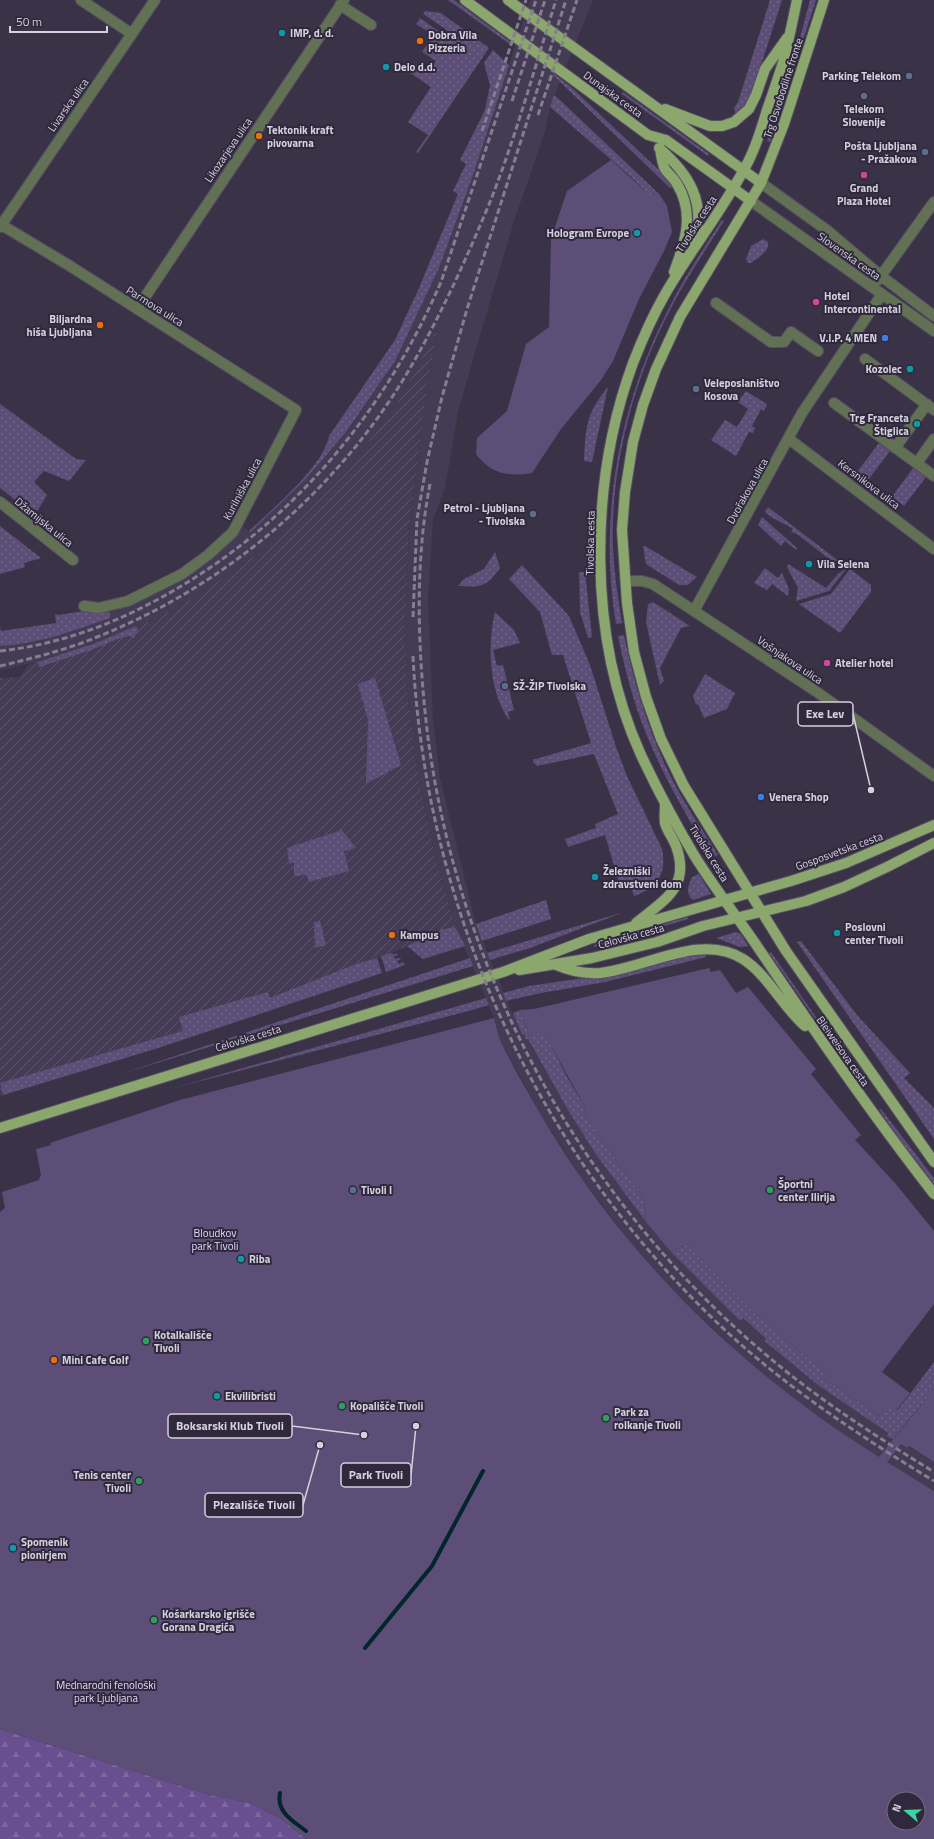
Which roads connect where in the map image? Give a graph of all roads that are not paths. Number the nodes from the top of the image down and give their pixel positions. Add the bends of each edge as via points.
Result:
1 (81, 0) edge
2 (155, 0) edge
3 (465, 0) edge
4 (508, 0) edge
5 (797, 0) edge
6 (824, 0) edge
7 (342, 3) edge
8 (371, 25) dead end
9 (132, 34) junction
10 (789, 35) junction
11 (654, 105) junction
12 (648, 135) junction
13 (660, 148) junction
14 (743, 170) junction
15 (761, 183) junction
16 (733, 187) junction
17 (751, 201) junction
18 (934, 202) edge
19 (0, 225) edge
20 (693, 250) junction
21 (881, 276) junction
22 (873, 287) junction
23 (664, 294) junction
24 (882, 294) junction
25 (716, 303) dead end
26 (136, 309) junction
27 (934, 316) edge
28 (934, 331) edge
29 (818, 351) dead end
30 (865, 359) dead end
31 (834, 403) dead end
32 (930, 407) edge
33 (296, 410) joint
34 (789, 439) junction
35 (934, 439) edge
36 (895, 448) junction
37 (916, 463) junction
38 (934, 476) edge
39 (0, 502) edge
40 (934, 549) edge
41 (73, 560) dead end
42 (626, 582) junction
43 (84, 606) dead end
44 (694, 611) junction
45 (934, 776) edge
46 (665, 801) junction
47 (934, 825) edge
48 (934, 843) edge
49 (750, 892) junction
50 (724, 899) junction
51 (762, 912) junction
52 (737, 918) junction
53 (632, 926) junction
54 (555, 965) junction
55 (503, 972) junction
56 (818, 1035) junction
57 (0, 1128) edge
58 (934, 1162) edge
59 (934, 1194) edge

1 - 9 street
2 - 9 street, Livarska ulica
3 - 12 main road, Dunajska cesta
4 - 11 main road, Dunajska cesta
5 - 10 main road, Trg Osvobodilne fronte
6 - 15 main road, Trg Osvobodilne fronte via 784,124
7 - 8 street, Likozarjeva ulica
7 - 26 street, Likozarjeva ulica
9 - 19 street, Livarska ulica
10 - 11 main road via 765,69 749,109 734,122 710,126
10 - 14 main road, Trg Osvobodilne fronte via 759,136
11 - 14 main road, Dunajska cesta
12 - 13 main road
12 - 16 main road, Dunajska cesta via 666,140
13 - 20 main road via 684,172 694,195 698,221
13 - 23 main road via 665,169 683,196 688,223 682,251
14 - 15 main road, Dunajska cesta
14 - 16 main road, Tivolska cesta
15 - 17 main road, Tivolska cesta
15 - 21 street, Slovenska cesta via 828,231
16 - 17 main road, Dunajska cesta
16 - 20 main road, Tivolska cesta
17 - 22 street, Slovenska cesta
17 - 42 main road, Tivolska cesta via 680,318 656,369 643,405 633,442 625,492 622,530
18 - 21 street
19 - 26 street, Parmova ulica
20 - 23 main road, Tivolska cesta
21 - 22 street
21 - 27 street, Slovenska cesta
22 - 24 street, Slovenska cesta
23 - 46 main road, Tivolska cesta via 638,352 615,422 605,478 600,552 603,601 617,684 641,754
24 - 28 street, Slovenska cesta
24 - 34 street, Dvořakova ulica via 821,383
25 - 29 street via 771,342 784,342 791,332
26 - 33 street, Parmova ulica
30 - 32 street
31 - 36 street
32 - 36 street
33 - 43 street, Kurilniška ulica via 233,532 182,574 128,601 100,608
34 - 40 street, Kersnikova ulica
34 - 44 street, Dvořakova ulica
35 - 37 street
36 - 37 street
37 - 38 street
39 - 41 street, Džamijska ulica
42 - 44 street, Vošnjakova ulica via 642,581 652,584
42 - 49 main road, Tivolska cesta via 634,652 655,723 684,786
44 - 45 street, Vošnjakova ulica via 846,712
46 - 50 main road, Tivolska cesta via 696,857
46 - 53 main road via 665,823 678,853 680,877 667,898
47 - 49 main road, Gosposvetska cesta via 846,863
48 - 51 main road via 824,895
49 - 50 main road, Celovška cesta
49 - 51 main road, Tivolska cesta
50 - 52 main road, Tivolska cesta
50 - 53 main road, Celovška cesta
51 - 52 main road, Celovška cesta
51 - 58 main road, Bleiweisova cesta via 786,951
52 - 54 main road, Celovška cesta via 657,942
52 - 56 main road, Bleiweisova cesta
53 - 55 main road, Celovška cesta
54 - 55 main road, Celovška cesta
54 - 56 main road via 570,971 600,973 676,953 702,950 726,952 743,959 755,969 803,1024
55 - 57 main road, Celovška cesta
56 - 59 main road, Bleiweisova cesta

